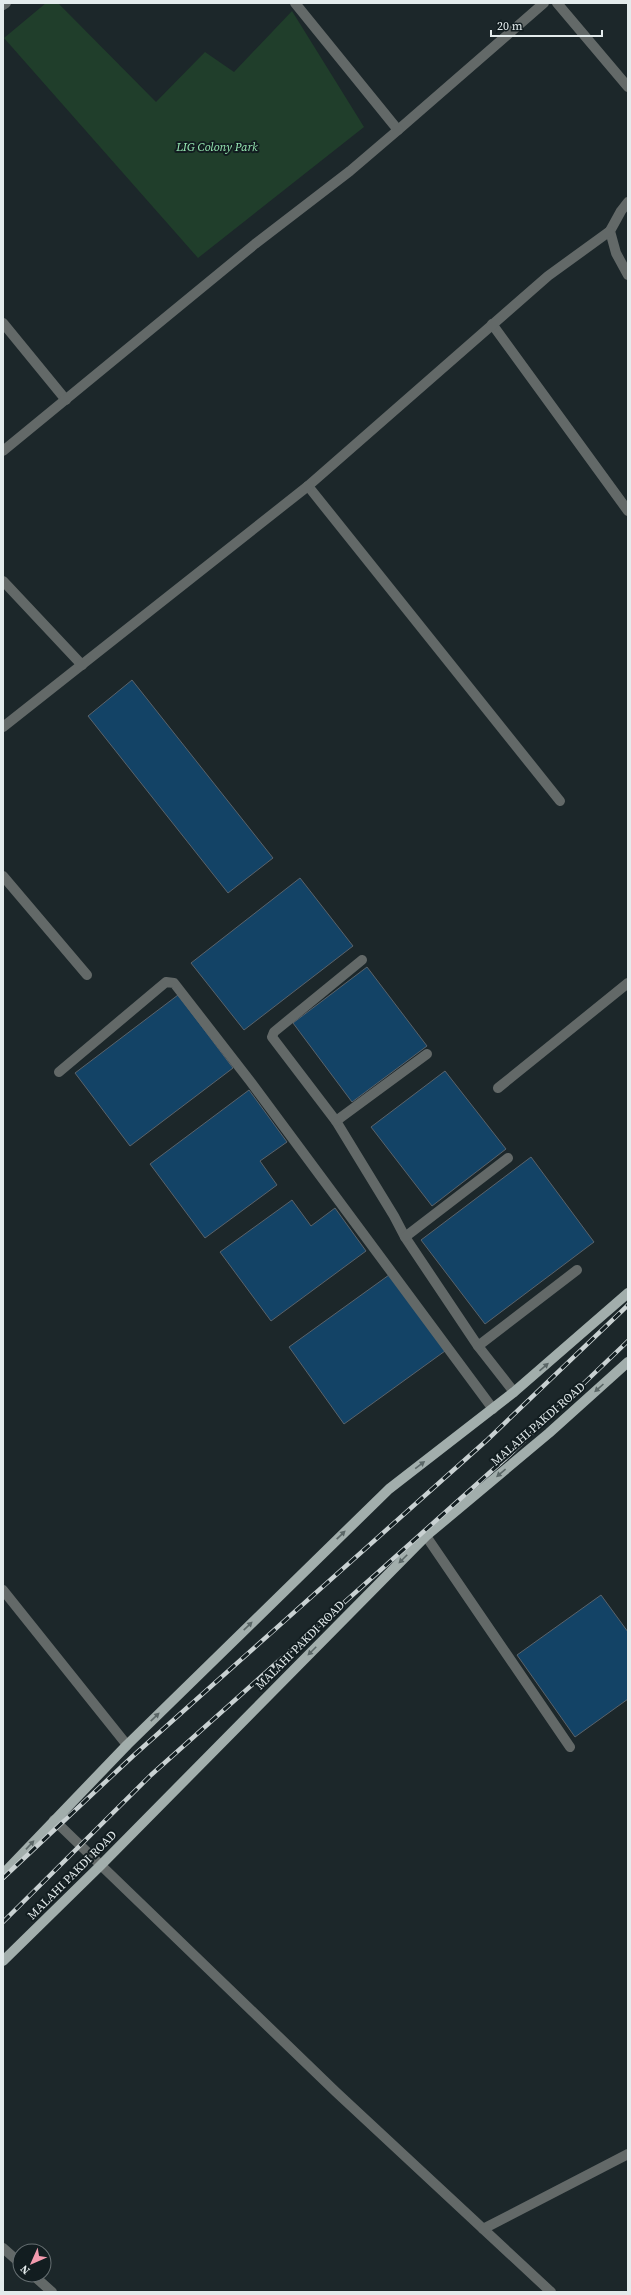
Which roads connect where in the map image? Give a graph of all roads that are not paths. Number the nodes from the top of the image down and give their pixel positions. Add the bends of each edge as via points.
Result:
1 (6, 3) edge
2 (295, 3) edge
3 (544, 3) edge
4 (557, 3) edge
5 (3, 5) edge
6 (628, 87) edge
7 (398, 130) junction
8 (628, 202) edge
9 (610, 231) junction
10 (628, 275) edge
11 (3, 323) edge
12 (492, 324) junction
13 (66, 400) junction
14 (3, 451) edge
15 (308, 486) junction
16 (628, 511) edge
17 (3, 581) edge
18 (82, 665) junction
19 (3, 727) edge
20 (560, 801) dead end
21 (3, 876) edge
22 (362, 960) dead end
23 (87, 975) dead end
24 (628, 983) edge
25 (427, 1054) dead end
26 (59, 1072) dead end
27 (498, 1088) dead end
28 (336, 1121) junction
29 (508, 1158) dead end
30 (405, 1237) junction
31 (577, 1270) dead end
32 (628, 1293) edge
33 (478, 1346) junction
34 (628, 1362) edge
35 (514, 1392) junction
36 (493, 1409) junction
37 (426, 1536) junction
38 (3, 1590) edge
39 (127, 1745) junction
40 (570, 1747) dead end
41 (54, 1820) junction
42 (100, 1866) junction
43 (3, 1874) edge
44 (3, 1961) edge
45 (628, 2154) edge
46 (483, 2229) junction
47 (3, 2248) edge
48 (12, 2256) edge
49 (42, 2283) edge
50 (52, 2292) edge
51 (551, 2292) edge

1 - 5 street
2 - 7 street
3 - 7 street
4 - 6 street
7 - 13 street
8 - 9 street
9 - 10 street via 616,253
9 - 12 street via 548,276
11 - 13 street
12 - 15 street
12 - 16 street
13 - 14 street
15 - 18 street
15 - 20 street
17 - 18 street
18 - 19 street
21 - 23 street
22 - 28 street via 272,1034 273,1039
24 - 27 street
25 - 28 street
26 - 36 street via 166,982 174,983 250,1081
28 - 30 street
29 - 30 street
30 - 33 street
31 - 33 street
35 -> 32 main road
33 - 35 street
34 -> 37 main road, MALAHI PAKDI ROAD via 549,1433
35 - 36 main road
39 -> 36 main road via 389,1489
37 - 40 street
37 -> 42 main road, MALAHI PAKDI ROAD
38 - 39 street
39 - 41 main road
41 - 42 street
43 -> 41 main road
42 - 44 main road, MALAHI PAKDI ROAD
42 - 46 street
45 - 46 street
46 - 51 street
47 - 48 street
49 - 50 street

